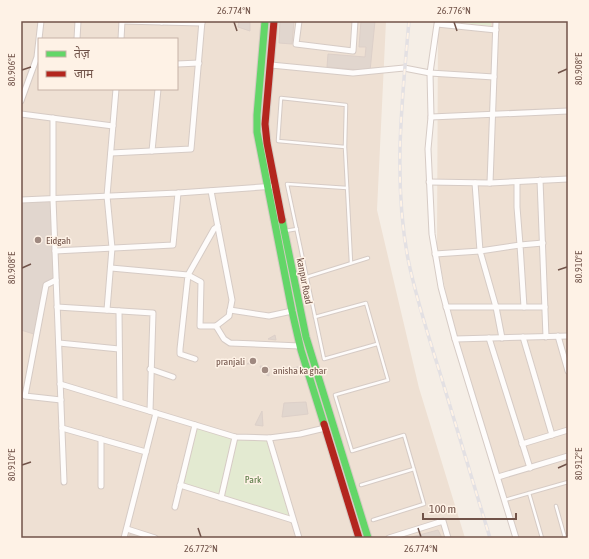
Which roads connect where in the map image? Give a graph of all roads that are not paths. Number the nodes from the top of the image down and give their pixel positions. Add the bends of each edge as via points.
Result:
1 (41, 21) edge
2 (78, 21) edge
3 (122, 21) edge
4 (266, 21) edge
5 (274, 21) edge
6 (299, 21) edge
7 (355, 21) edge
8 (496, 21) edge
9 (162, 22) edge
10 (202, 22) edge
11 (496, 30) junction
12 (40, 38) edge
13 (77, 38) edge
14 (120, 38) edge
15 (38, 57) edge
16 (178, 64) edge
17 (198, 64) junction
18 (271, 65) junction
19 (430, 73) junction
20 (494, 77) junction
21 (116, 90) edge
22 (158, 90) edge
23 (21, 101) edge
24 (568, 111) edge
25 (21, 114) edge
26 (493, 115) junction
27 (430, 117) junction
28 (53, 118) junction
29 (113, 126) junction
30 (345, 147) junction
31 (152, 151) junction
32 (111, 153) junction
33 (568, 179) edge
34 (540, 180) junction
35 (429, 182) junction
36 (517, 182) junction
37 (475, 183) junction
38 (490, 183) junction
39 (276, 186) junction
40 (268, 187) junction
41 (347, 188) junction
42 (211, 190) junction
43 (178, 193) junction
44 (107, 196) junction
45 (54, 198) junction
46 (21, 200) edge
47 (218, 226) junction
48 (296, 229) junction
49 (285, 231) junction
50 (543, 243) junction
51 (520, 245) junction
52 (112, 248) junction
53 (56, 251) junction
54 (480, 251) junction
55 (435, 254) junction
56 (368, 258) dead end
57 (351, 263) junction
58 (111, 268) junction
59 (188, 275) junction
60 (307, 277) junction
61 (56, 280) junction
62 (57, 306) junction
63 (446, 307) junction
64 (496, 307) junction
65 (524, 307) junction
66 (545, 307) junction
67 (107, 310) junction
68 (230, 310) junction
69 (119, 311) junction
70 (292, 311) junction
71 (315, 317) junction
72 (216, 326) junction
73 (558, 336) junction
74 (568, 336) edge
75 (523, 337) junction
76 (546, 337) junction
77 (489, 338) junction
78 (502, 338) junction
79 (455, 339) junction
80 (59, 344) junction
81 (378, 344) junction
82 (300, 346) junction
83 (119, 349) junction
84 (195, 359) dead end
85 (150, 369) junction
86 (568, 371) edge
87 (174, 377) dead end
88 (60, 384) junction
89 (324, 396) junction
90 (316, 398) junction
91 (61, 400) junction
92 (120, 402) junction
93 (150, 412) junction
94 (156, 413) junction
95 (195, 425) junction
96 (62, 428) junction
97 (568, 430) edge
98 (326, 431) junction
99 (335, 432) junction
100 (552, 435) junction
101 (235, 437) junction
102 (269, 438) junction
103 (101, 439) junction
104 (522, 444) junction
105 (146, 452) junction
106 (568, 456) edge
107 (530, 468) junction
108 (414, 469) junction
109 (498, 477) junction
110 (64, 482) dead end
111 (568, 482) edge
112 (180, 485) junction
113 (361, 485) dead end
114 (101, 486) dead end
115 (529, 493) junction
116 (221, 498) junction
117 (505, 500) junction
118 (556, 506) dead end
119 (175, 507) dead end
120 (293, 520) junction
121 (373, 520) dead end
122 (127, 529) junction
123 (298, 537) edge
124 (124, 538) edge
125 (155, 538) edge
126 (359, 538) edge
127 (368, 538) edge
128 (389, 538) edge
129 (448, 538) edge
130 (516, 538) edge
131 (542, 538) edge
132 (565, 538) edge

1 - 12 street
2 - 13 street
3 - 9 street
3 - 14 street
4 - 40 street via 257,132
5 - 18 street, kanpur Road
6 - 7 street via 296,44 353,51
8 - 11 street
9 - 10 street
10 - 17 street
11 - 19 street via 437,24
11 - 20 street
15 - 23 street
16 - 17 street
17 - 31 street via 191,149
18 - 19 street via 353,73 404,68
18 - 39 street, kanpur Road via 265,124
19 - 20 street
19 - 27 street
20 - 26 street
21 - 29 street
22 - 31 street
24 - 26 street
25 - 28 street
26 - 27 street
26 - 38 street
27 - 35 street
28 - 29 street
28 - 45 street
29 - 32 street
30 - 30 lane via 346,105 281,98 278,141
30 - 41 lane
31 - 32 street
32 - 44 street
33 - 34 street
34 - 36 street
34 - 50 street
35 - 37 street
35 - 55 street
36 - 38 street
36 - 51 street
37 - 38 street
37 - 54 street
39 - 40 street
39 - 49 street, kanpur Road
40 - 42 street
40 - 70 street
41 - 48 lane via 287,184
41 - 57 lane
42 - 43 street
42 - 47 street
43 - 44 street
43 - 52 street via 173,245
44 - 45 street
44 - 52 street
45 - 46 street
45 - 53 street
47 - 59 street
47 - 68 street via 232,300
48 - 49 lane
48 - 60 lane
49 - 89 street, kanpur Road via 306,337
50 - 51 street
50 - 66 street
51 - 54 street
51 - 65 street
52 - 53 street
52 - 58 street
53 - 61 street
54 - 55 street
54 - 64 street
55 - 63 street
56 - 57 lane
57 - 60 lane
58 - 59 street
58 - 67 street
59 - 72 street via 201,282 200,326
59 - 84 street via 180,354
60 - 71 lane
61 - 62 street
61 - 91 street via 46,285 25,396
62 - 67 street
62 - 80 street
63 - 64 street
63 - 79 street
64 - 65 street
64 - 78 street
65 - 66 street
66 - 76 street
67 - 69 street
68 - 70 street via 269,316
68 - 72 street via 229,316
69 - 83 street
69 - 85 street via 153,314
70 - 82 street
71 - 81 lane via 366,303
71 - 81 lane via 324,359
72 - 82 street via 224,339 230,343
73 - 74 street
73 - 76 street
73 - 86 street
75 - 76 street
75 - 78 street
75 - 100 street
77 - 78 street
77 - 79 street
77 - 104 street
79 - 109 street
80 - 83 street
80 - 88 street
81 - 108 lane via 388,380 335,395 352,451 404,435
82 - 90 street
83 - 92 street
85 - 87 street
85 - 93 street
88 - 91 street
88 - 92 street
89 - 90 street
89 - 99 street, kanpur Road
90 - 98 street
91 - 96 street
92 - 93 street
93 - 94 street
94 - 95 street
94 - 105 street
95 - 101 street
95 - 112 street
96 - 103 street
96 - 110 street
97 - 100 street
98 - 99 street
98 - 102 street
98 - 126 street
99 - 127 street, kanpur Road
100 - 104 street
101 - 102 street
101 - 116 street
102 - 120 street
103 - 105 street
103 - 114 street
104 - 107 street
105 - 122 street
106 - 107 street
107 - 109 street
108 - 113 lane
108 - 121 lane via 424,504
109 - 117 street
111 - 115 lane
112 - 116 street
112 - 119 street
115 - 117 lane
115 - 131 lane
116 - 120 street
117 - 130 street
118 - 132 lane
120 - 123 street
122 - 124 street
122 - 125 street
128 - 129 street via 443,521

